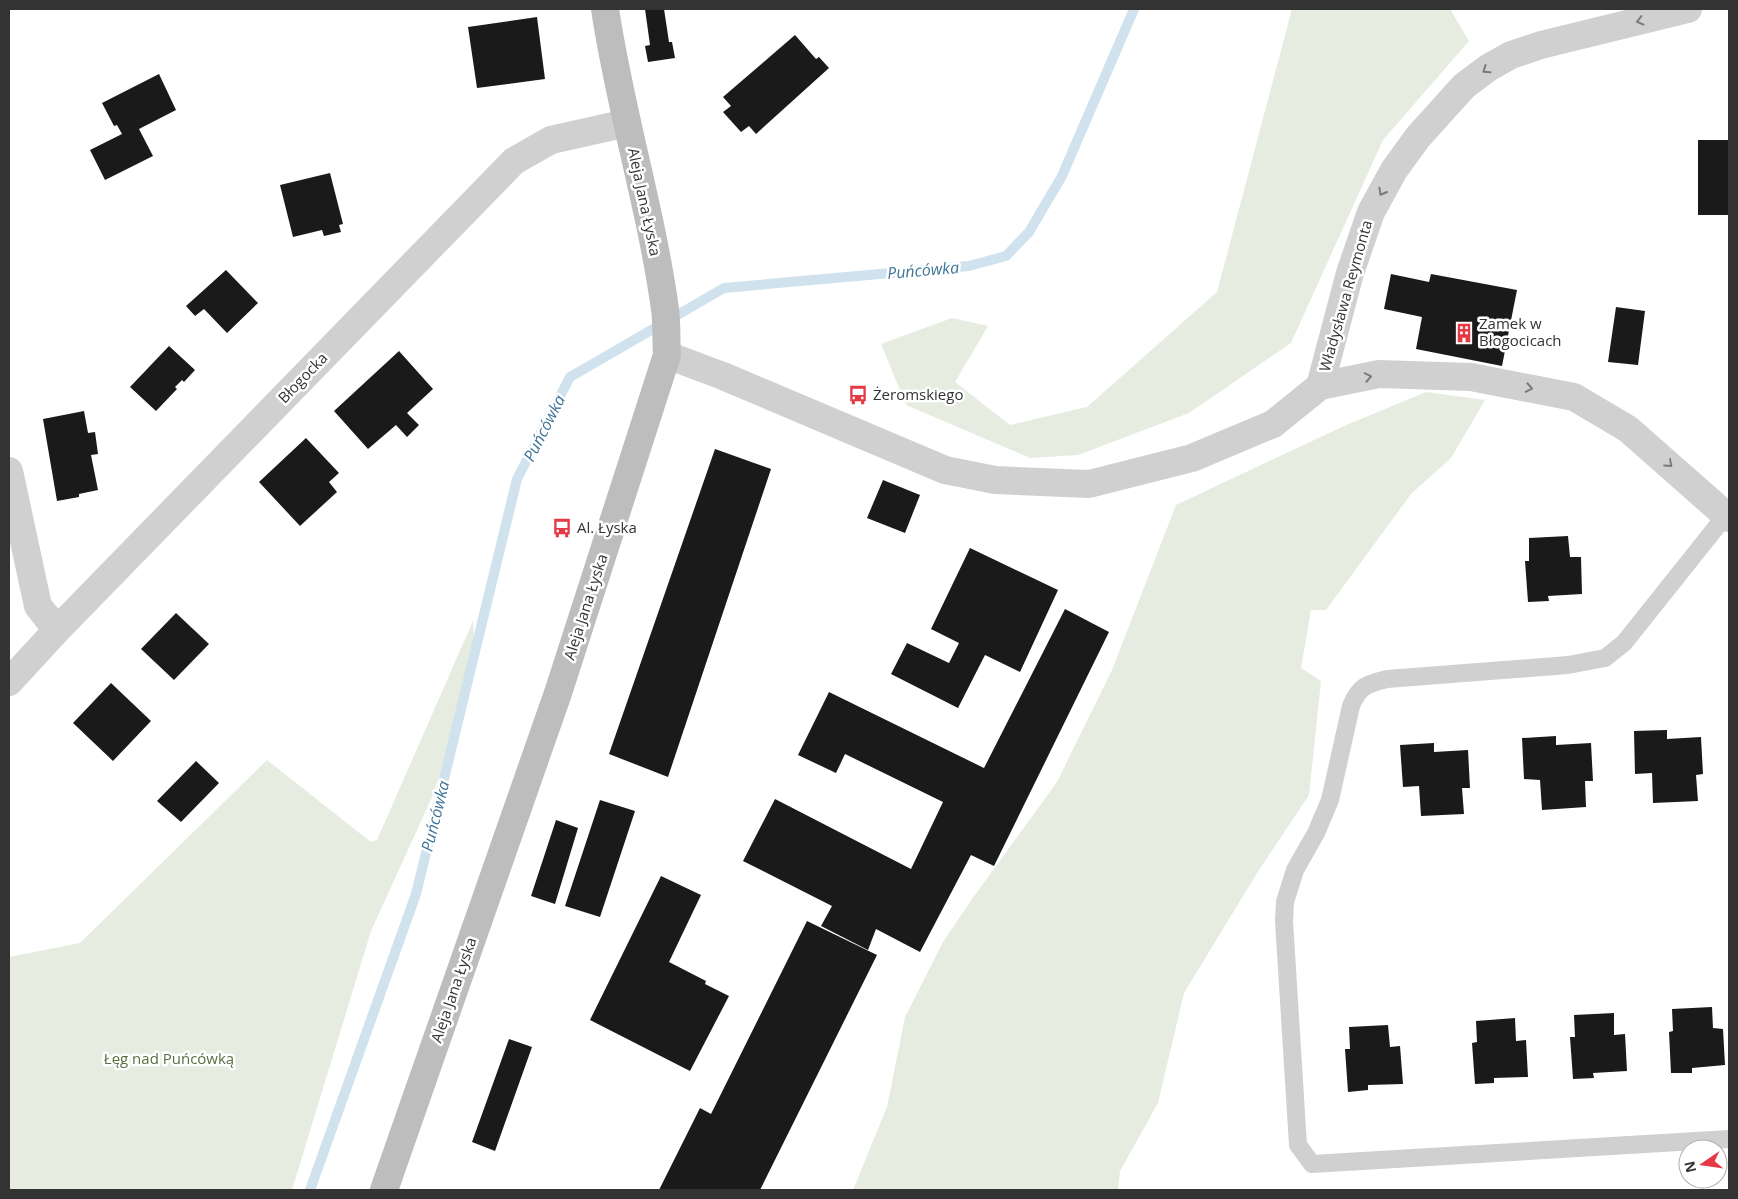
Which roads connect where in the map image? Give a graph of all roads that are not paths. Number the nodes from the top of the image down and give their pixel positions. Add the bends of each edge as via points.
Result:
1 (605, 9) edge
2 (1688, 9) edge
3 (627, 123) junction
4 (667, 355) junction
5 (1320, 386) junction
6 (9, 471) edge
7 (1727, 516) edge
8 (57, 630) junction
9 (9, 682) edge
10 (1729, 1139) edge
11 (384, 1190) edge

1 - 3 street, Aleja Jana Łyska
2 -> 5 street, Władysława Reymonta via 1511,55 1464,86 1418,137 1394,170 1371,212 1350,273
3 - 4 street, Aleja Jana Łyska via 665,310
3 - 8 street, Błogocka via 551,140 514,161
4 - 5 street via 945,470 995,480 1090,484 1192,458 1273,424
4 - 11 street, Aleja Jana Łyska via 558,693
5 -> 7 street via 1379,374 1471,377 1574,397 1628,428
6 - 8 street via 38,606
7 - 10 lane via 1624,643 1606,658 1568,665 1387,679 1363,687 1351,706 1330,800 1295,870 1285,902 1284,921 1298,1144 1312,1164
8 - 9 street, Błogocka

